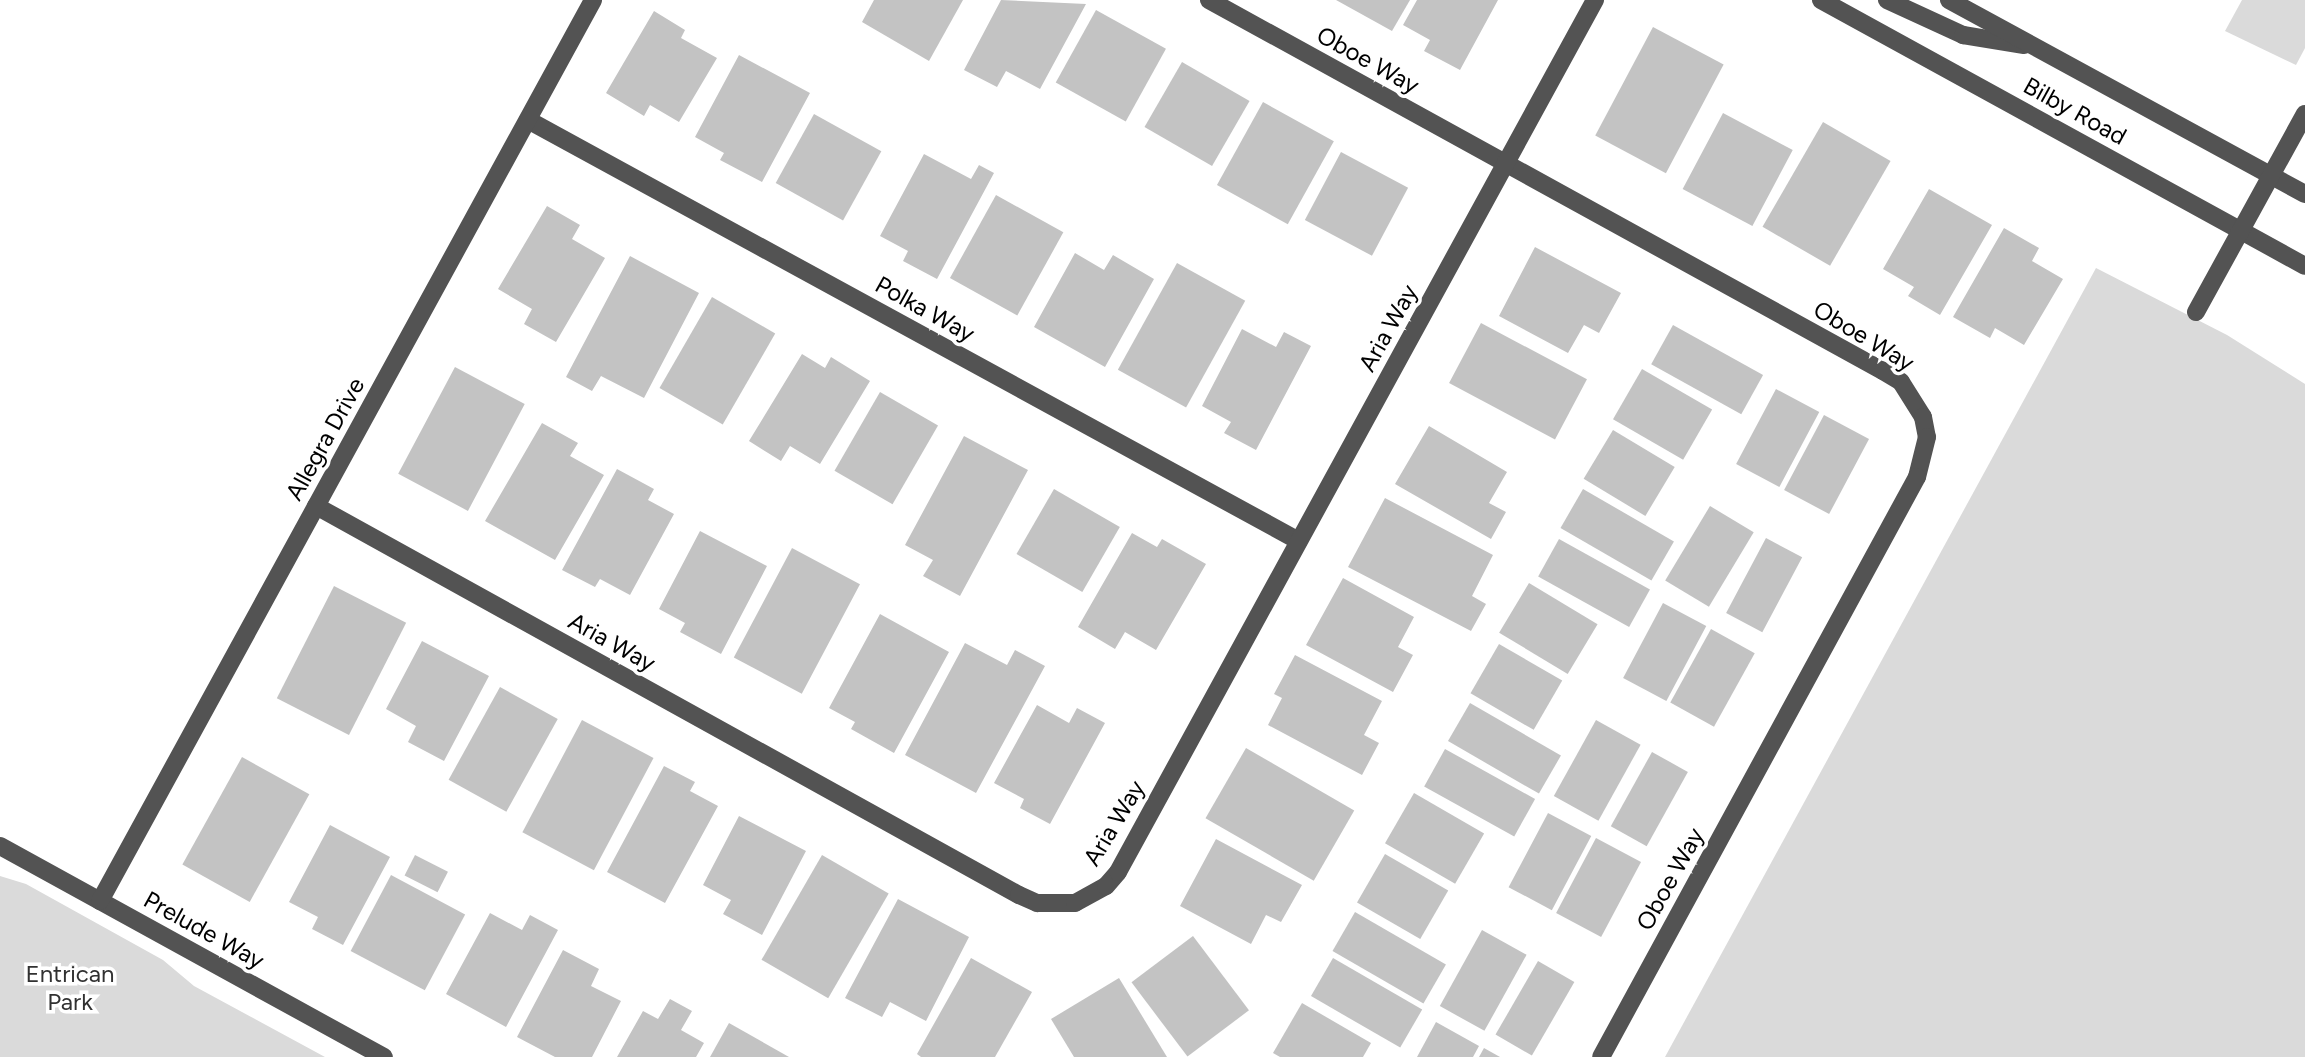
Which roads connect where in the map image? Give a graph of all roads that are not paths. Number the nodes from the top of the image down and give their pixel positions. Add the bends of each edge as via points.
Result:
1 (593, 0) edge
2 (1209, 0) edge
3 (1595, 0) edge
4 (1821, 0) edge
5 (1886, 0) edge
6 (1949, 0) edge
7 (2031, 46) junction
8 (2305, 114) edge
9 (528, 120) junction
10 (1506, 164) junction
11 (2271, 176) junction
12 (2305, 194) edge
13 (2241, 230) junction
14 (2305, 266) edge
15 (2196, 312) dead end
16 (316, 506) junction
17 (1299, 541) junction
18 (0, 846) edge
19 (100, 901) junction
20 (384, 1057) edge
21 (1601, 1057) edge

1 - 9 street, Allegra Drive
2 - 10 street, Oboe Way
3 - 10 street, Aria Way
4 - 13 street, Bilby Road
5 - 7 street via 1963,35
6 - 7 street, Bilby Road
7 - 11 street, Bilby Road
8 - 11 street
9 - 16 street, Allegra Drive
9 - 17 street, Polka Way
10 - 17 street, Aria Way
10 - 21 street, Oboe Way via 1901,382 1914,398 1927,437 1917,477
11 - 12 street, Bilby Road
11 - 13 street
13 - 14 street, Bilby Road
13 - 15 street
16 - 17 street, Aria Way via 1019,895 1056,905 1092,896 1118,872
16 - 19 street, Allegra Drive
18 - 19 street, Prelude Way
19 - 20 street, Prelude Way

